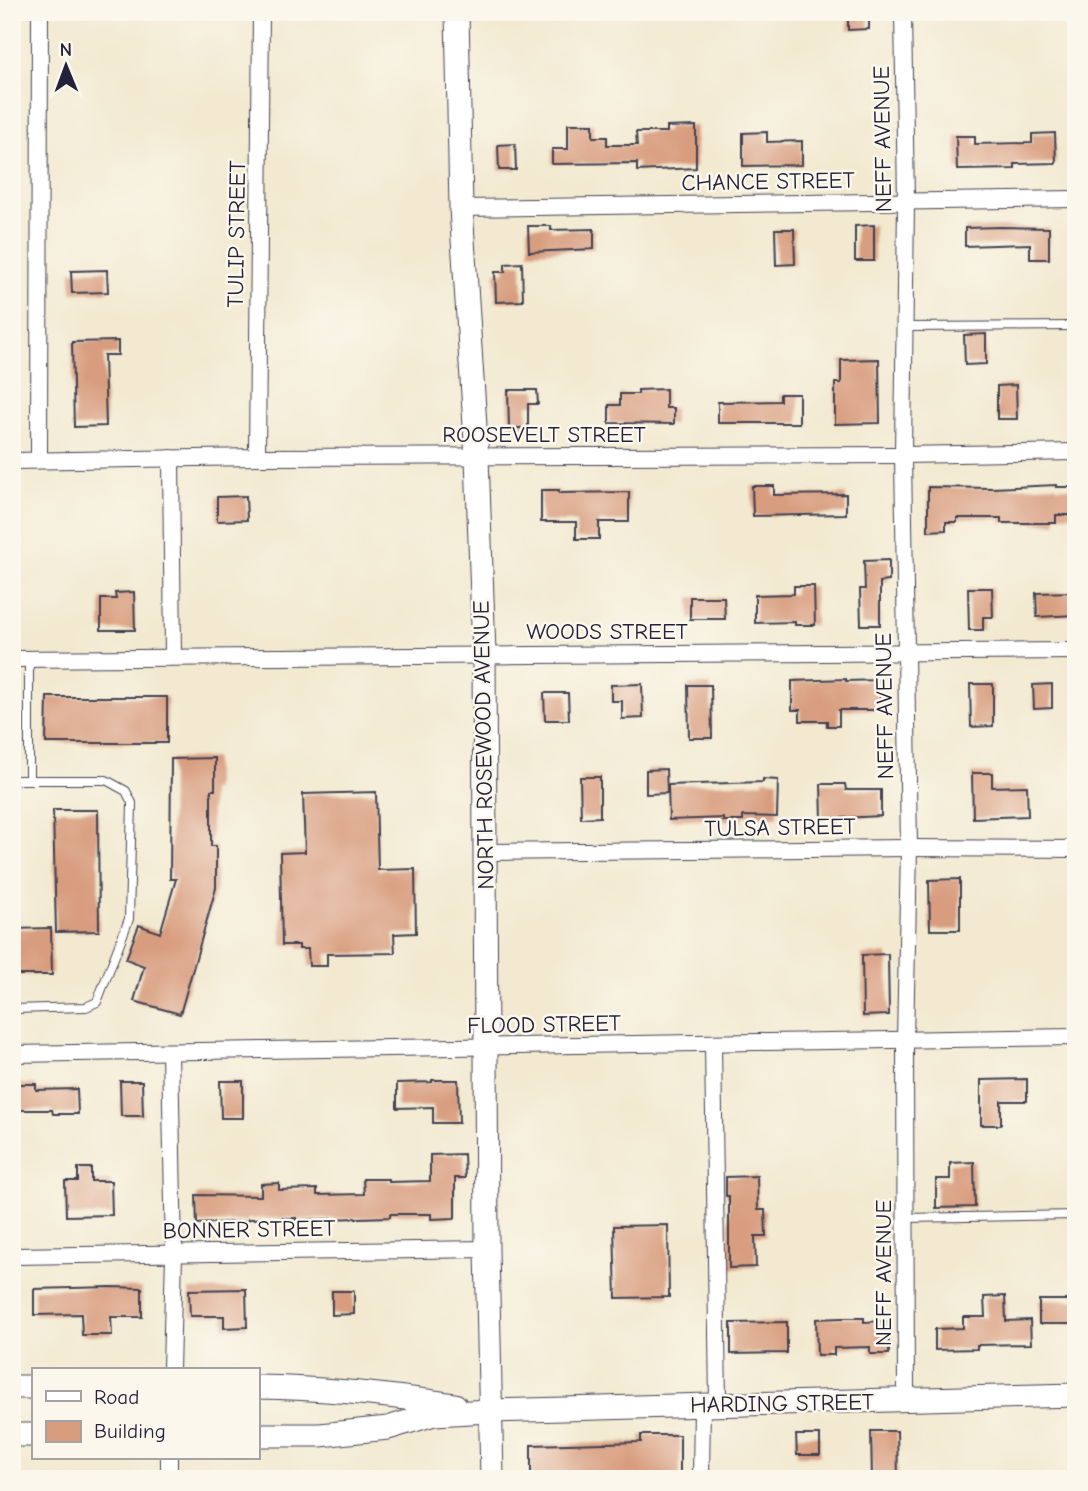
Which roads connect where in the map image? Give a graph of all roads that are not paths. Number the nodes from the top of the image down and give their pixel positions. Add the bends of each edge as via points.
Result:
1 (40, 12) edge
2 (261, 12) edge
3 (457, 12) edge
4 (903, 12) edge
5 (1076, 199) edge
6 (906, 202) junction
7 (461, 208) junction
8 (1076, 326) edge
9 (905, 327) junction
10 (1076, 452) edge
11 (903, 455) junction
12 (257, 457) junction
13 (477, 457) junction
14 (171, 458) junction
15 (39, 460) junction
16 (12, 461) edge
17 (1076, 651) edge
18 (906, 652) junction
19 (484, 654) junction
20 (173, 657) junction
21 (21, 659) edge
22 (12, 780) edge
23 (29, 780) junction
24 (909, 848) junction
25 (1076, 849) edge
26 (485, 852) junction
27 (12, 1009) edge
28 (1076, 1037) edge
29 (905, 1041) junction
30 (713, 1043) junction
31 (486, 1048) junction
32 (170, 1052) junction
33 (12, 1054) edge
34 (1076, 1215) edge
35 (905, 1218) junction
36 (486, 1249) junction
37 (174, 1254) junction
38 (12, 1256) edge
39 (171, 1368) edge
40 (12, 1387) edge
41 (32, 1387) edge
42 (259, 1387) edge
43 (1076, 1395) edge
44 (906, 1400) junction
45 (710, 1404) junction
46 (489, 1411) junction
47 (259, 1435) edge
48 (12, 1436) edge
49 (32, 1436) edge
50 (169, 1460) edge
51 (169, 1479) edge
52 (492, 1479) edge
53 (701, 1479) edge

1 - 15 street
2 - 12 street, TULIP STREET
3 - 7 street, NORTH ROSEWOOD AVENUE
4 - 6 street, NEFF AVENUE
5 - 6 street, CHANCE STREET
6 - 7 street, CHANCE STREET
6 - 9 street, NEFF AVENUE
7 - 13 street, NORTH ROSEWOOD AVENUE
8 - 9 lane
9 - 11 street, NEFF AVENUE
10 - 11 street, ROOSEVELT STREET
11 - 13 street, ROOSEVELT STREET
11 - 18 street, NEFF AVENUE
12 - 13 street, ROOSEVELT STREET
12 - 14 street, ROOSEVELT STREET
13 - 19 street, NORTH ROSEWOOD AVENUE
14 - 15 street, ROOSEVELT STREET
14 - 20 street
15 - 16 street, ROOSEVELT STREET
17 - 18 street, WOODS STREET
18 - 19 street, WOODS STREET
18 - 24 street, NEFF AVENUE
19 - 20 street, WOODS STREET
19 - 26 street, NORTH ROSEWOOD AVENUE
20 - 21 street, WOODS STREET
21 - 23 lane
22 - 23 lane
23 - 27 lane via 106,780 126,792 132,803 131,904 97,1002 86,1007
24 - 25 street, TULSA STREET
24 - 26 street, TULSA STREET
24 - 29 street, NEFF AVENUE
26 - 31 street, NORTH ROSEWOOD AVENUE
28 - 29 street, FLOOD STREET
29 - 30 street, FLOOD STREET
29 - 35 street, NEFF AVENUE
30 - 31 street, FLOOD STREET
30 - 45 street
31 - 32 street, FLOOD STREET
31 - 36 street, NORTH ROSEWOOD AVENUE
32 - 33 street, FLOOD STREET
32 - 37 street
34 - 35 lane
35 - 44 street, NEFF AVENUE
36 - 37 street, BONNER STREET
36 - 46 street, NORTH ROSEWOOD AVENUE
37 - 38 street, BONNER STREET
37 - 39 street
40 - 41 street
42 - 46 street, HARDING STREET via 380,1394
43 - 44 street, HARDING STREET
44 - 45 street, HARDING STREET
45 - 46 street, HARDING STREET
45 - 53 street
46 - 47 street, HARDING STREET via 434,1415 388,1427 320,1435
46 - 52 street, NORTH ROSEWOOD AVENUE
48 - 49 street
50 - 51 street

